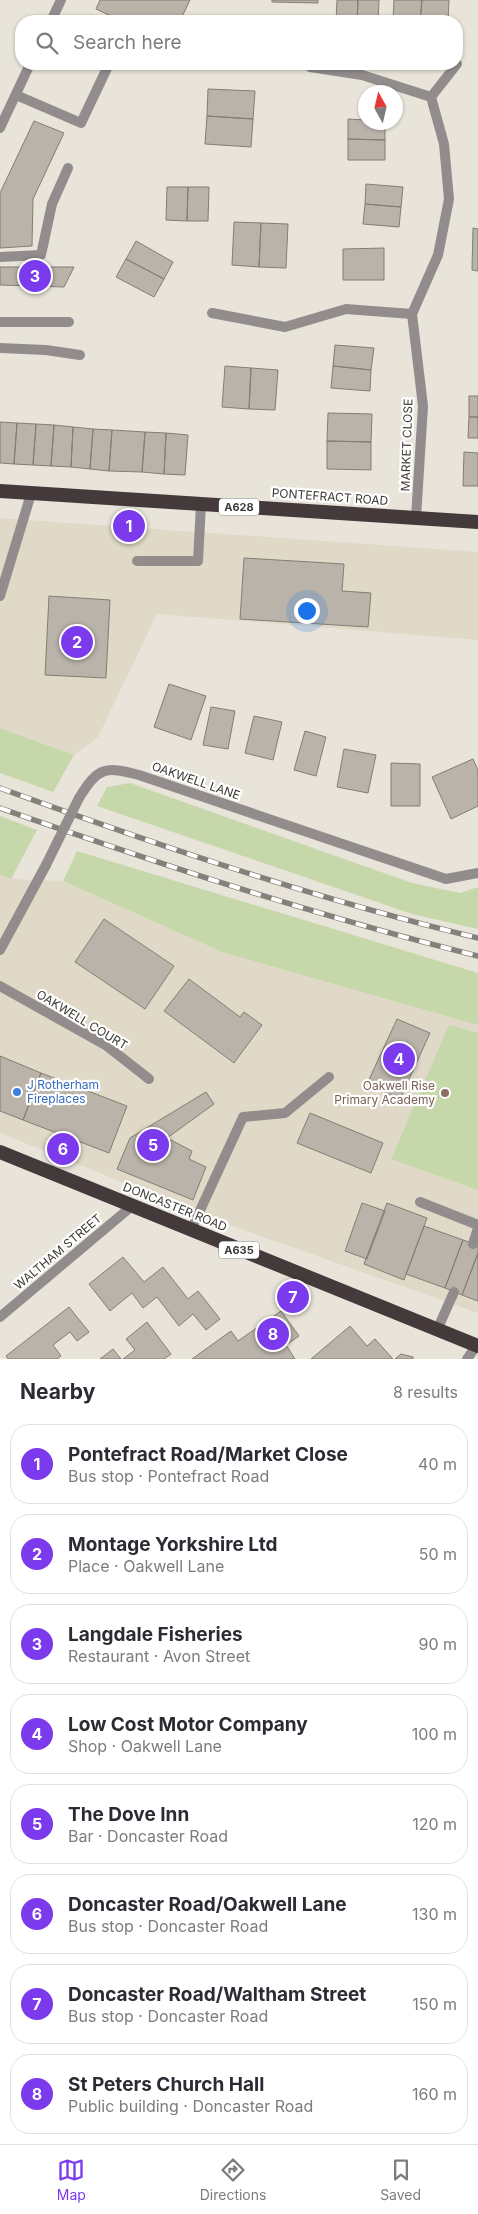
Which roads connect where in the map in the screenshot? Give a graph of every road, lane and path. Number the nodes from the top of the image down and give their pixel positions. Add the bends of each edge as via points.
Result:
1 (61, 0) edge
2 (53, 15) edge
3 (27, 70) edge
4 (106, 70) edge
5 (330, 70) edge
6 (452, 70) edge
7 (16, 95) junction
8 (432, 97) junction
9 (0, 128) edge
10 (68, 168) dead end
11 (0, 257) edge
12 (212, 313) dead end
13 (412, 314) junction
14 (0, 322) edge
15 (70, 322) dead end
16 (0, 348) edge
17 (80, 355) dead end
18 (0, 492) edge
19 (31, 494) junction
20 (200, 504) junction
21 (416, 518) junction
22 (478, 522) edge
23 (137, 561) dead end
24 (0, 596) edge
25 (478, 873) edge
26 (0, 950) edge
27 (0, 986) edge
28 (330, 1077) dead end
29 (149, 1079) dead end
30 (0, 1152) edge
31 (420, 1202) dead end
32 (132, 1206) junction
33 (478, 1226) edge
34 (191, 1230) junction
35 (473, 1244) dead end
36 (454, 1292) dead end
37 (0, 1317) edge
38 (437, 1330) junction
39 (477, 1346) edge
40 (467, 1359) edge

1 - 2 street
3 - 7 street
4 - 7 street via 81,123
5 - 8 street via 362,75
6 - 8 street
7 - 9 street
8 - 13 street via 444,144 449,198 438,255
10 - 11 street via 52,204 41,255
12 - 13 street via 286,327 346,309
13 - 21 street, MARKET CLOSE via 423,406
14 - 15 street
16 - 17 street
18 - 19 highway, PONTEFRACT ROAD / A628
19 - 20 highway, PONTEFRACT ROAD / A628
19 - 24 street
20 - 21 highway, PONTEFRACT ROAD / A628
20 - 23 street via 198,561
21 - 22 highway, PONTEFRACT ROAD / A628
25 - 26 street, OAKWELL LANE, bridge via 446,879 115,769 90,781 79,798
27 - 29 street, OAKWELL COURT via 107,1046
28 - 34 street via 285,1113 243,1116
30 - 32 highway, DONCASTER ROAD / A635
31 - 33 street
32 - 34 highway, DONCASTER ROAD / A635
32 - 37 street, WALTHAM STREET
33 - 35 street
34 - 38 highway, DONCASTER ROAD / A635
36 - 38 street
38 - 39 highway, DONCASTER ROAD / A635
39 - 40 street

